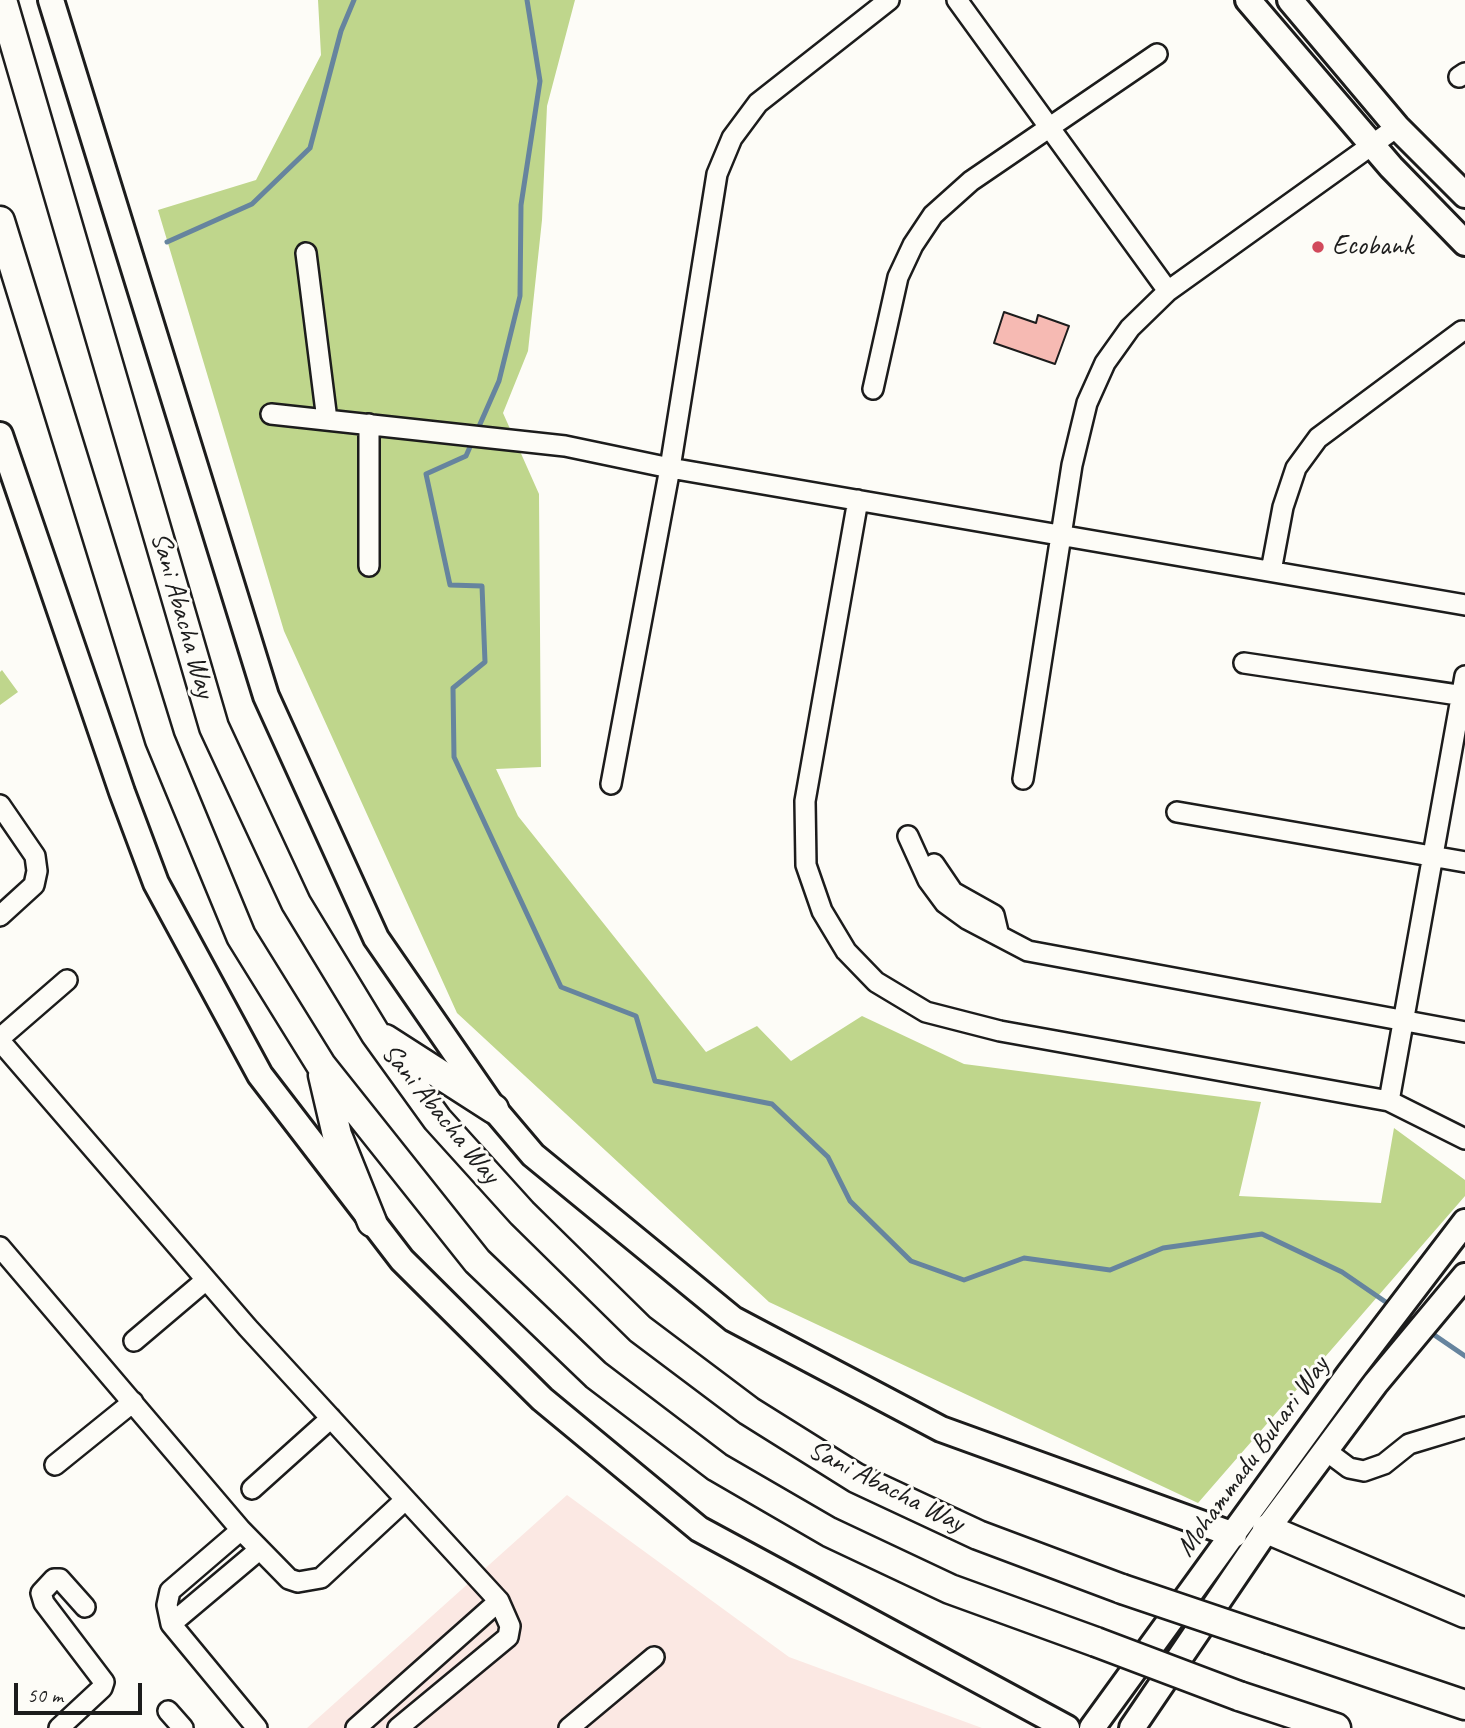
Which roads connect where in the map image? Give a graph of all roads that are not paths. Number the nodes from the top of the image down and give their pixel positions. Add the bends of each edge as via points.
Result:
1 (2, 0) edge
2 (13, 0) edge
3 (51, 0) edge
4 (889, 0) edge
5 (957, 0) edge
6 (1248, 0) edge
7 (1290, 0) edge
8 (15, 40) junction
9 (1157, 54) dead end
10 (1050, 127) junction
11 (1397, 127) junction
12 (1374, 146) junction
13 (1465, 195) edge
14 (0, 221) edge
15 (1465, 243) edge
16 (306, 253) dead end
17 (1168, 291) junction
18 (1462, 331) dead end
19 (873, 389) dead end
20 (271, 414) dead end
21 (327, 420) junction
22 (369, 424) junction
23 (0, 436) edge
24 (670, 468) junction
25 (858, 500) junction
26 (1062, 534) junction
27 (369, 566) dead end
28 (1271, 571) junction
29 (1465, 604) edge
30 (1244, 663) dead end
31 (1465, 676) edge
32 (1463, 696) edge
33 (1023, 779) dead end
34 (611, 784) dead end
35 (0, 805) edge
36 (1177, 812) dead end
37 (908, 836) dead end
38 (1433, 856) junction
39 (1465, 862) edge
40 (934, 864) dead end
41 (0, 916) edge
42 (999, 936) junction
43 (67, 980) dead end
44 (1403, 1021) junction
45 (1465, 1032) edge
46 (375, 1033) junction
47 (0, 1040) edge
48 (321, 1065) junction
49 (1389, 1101) junction
50 (494, 1109) junction
51 (1465, 1139) edge
52 (372, 1222) junction
53 (1465, 1222) edge
54 (2, 1252) edge
55 (1465, 1276) edge
56 (206, 1280) junction
57 (134, 1341) dead end
58 (132, 1402) junction
59 (331, 1418) junction
60 (1465, 1427) edge
61 (1325, 1450) junction
62 (55, 1465) dead end
63 (252, 1489) dead end
64 (405, 1500) junction
65 (1266, 1529) junction
66 (241, 1530) junction
67 (1234, 1535) junction
68 (259, 1550) junction
69 (499, 1601) junction
70 (85, 1607) dead end
71 (1465, 1613) edge
72 (171, 1624) junction
73 (654, 1657) dead end
74 (1465, 1705) edge
75 (168, 1711) dead end
76 (59, 1728) edge
77 (183, 1728) edge
78 (257, 1728) edge
79 (356, 1728) edge
80 (398, 1728) edge
81 (569, 1728) edge
82 (1067, 1728) edge
83 (1092, 1728) edge
84 (1132, 1728) edge
85 (1336, 1728) edge

1 - 8 highway, Sani Abacha Way
2 - 8 highway
3 - 50 main road, Sani Abacha Way via 266,696 376,938
4 - 24 street via 758,103 732,138 717,174
5 - 10 street
6 - 12 main road
7 - 11 main road
8 - 46 highway, Sani Abacha Way via 214,727 296,904
9 - 10 street
10 - 17 street
10 - 19 street via 971,181 933,215 898,277
11 - 12 street
11 - 13 main road
12 - 15 main road
12 - 17 street
14 - 48 highway, Sani Abacha Way via 160,740 241,936
16 - 21 street
17 - 26 street via 1130,328 1105,363 1087,403
18 - 28 street via 1318,438 1296,468
20 - 21 street
21 - 22 street
22 - 24 street via 565,446
22 - 27 street
23 - 52 main road via 156,883 260,1075
24 - 25 street
24 - 34 street
25 - 26 street
25 - 49 street via 805,801 806,866 822,911 846,951 876,982 926,1013 1000,1031
26 - 28 street
26 - 33 street
28 - 29 street
30 - 32 street
31 - 32 street
32 - 38 street
35 - 41 street via 35,856 37,871 34,885
36 - 38 street
37 - 42 street via 928,880 945,903
38 - 39 street
38 - 44 street
40 - 42 street via 953,892 994,915
42 - 44 street via 1027,951
43 - 47 street
44 - 45 street
44 - 49 street
46 - 50 highway
46 - 74 highway, Sani Abacha Way, bridge via 437,1119 522,1213 640,1328 749,1411 856,1478 978,1535 1122,1589
47 - 56 street
48 - 52 highway via 337,1135
48 - 85 highway, Sani Abacha Way, bridge via 477,1261 596,1376 717,1467 829,1532 926,1577
49 - 51 street
50 - 67 main road, Sani Abacha Way via 533,1155 733,1319 942,1429
52 - 82 main road via 402,1261 542,1399 699,1529
53 - 67 main road, Mohammadu Buhari Way
54 - 58 street
55 - 61 main road, Mohammadu Buhari Way
56 - 57 street
56 - 59 street
58 - 62 street
58 - 66 street
59 - 63 street
59 - 64 street
60 - 61 street via 1409,1444 1384,1464 1364,1471 1349,1468
61 - 65 main road, Mohammadu Buhari Way
64 - 68 street via 321,1578 310,1582 289,1579
64 - 69 street
65 - 71 highway
65 - 84 main road, Mohammadu Buhari Way
66 - 68 street
66 - 72 street via 170,1591
67 - 83 main road, Mohammadu Buhari Way
68 - 72 street
69 - 79 street
69 - 80 street via 510,1626 508,1637
70 - 76 street via 60,1579 54,1579 41,1593 104,1682
72 - 78 street
73 - 81 street
75 - 77 street

